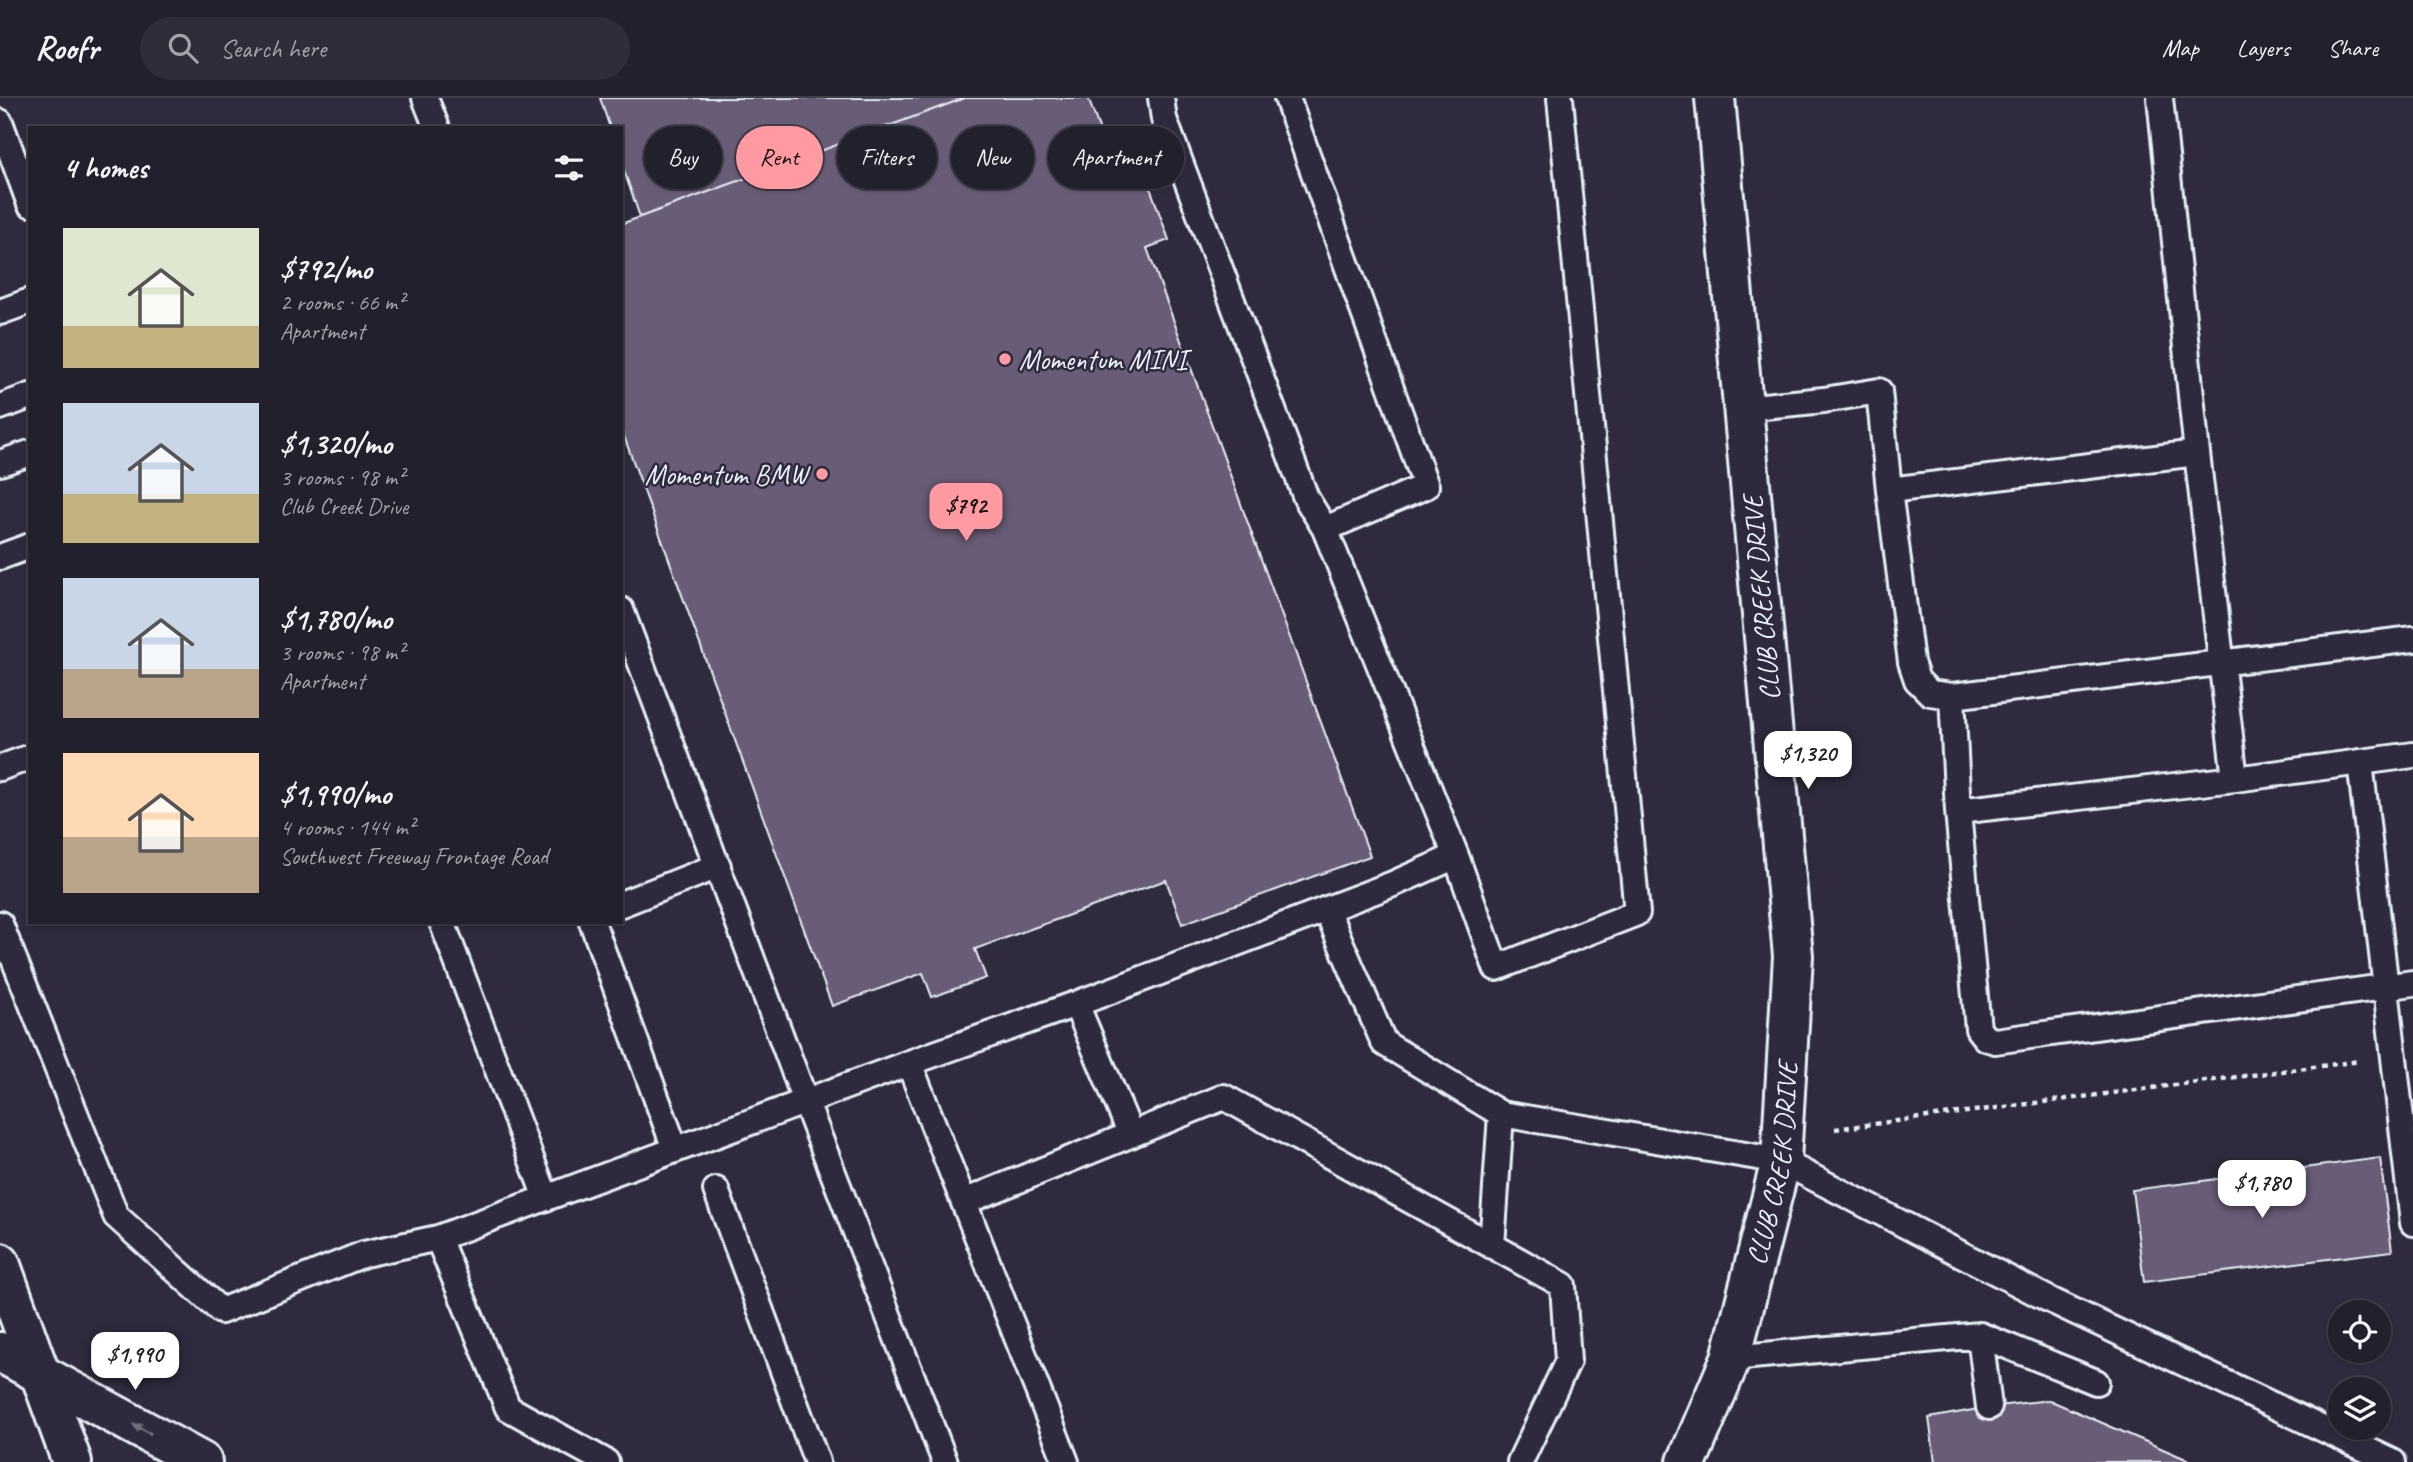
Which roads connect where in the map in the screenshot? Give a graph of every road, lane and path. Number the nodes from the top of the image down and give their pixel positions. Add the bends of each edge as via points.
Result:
1 (425, 98) edge
2 (1161, 98) edge
3 (1287, 98) edge
4 (1560, 98) edge
5 (1715, 98) edge
6 (2160, 98) edge
7 (0, 122) edge
8 (435, 126) edge
9 (28, 199) edge
10 (28, 302) edge
11 (0, 312) edge
12 (28, 397) edge
13 (0, 407) edge
14 (1743, 408) junction
15 (2197, 453) junction
16 (28, 454) edge
17 (0, 463) edge
18 (1889, 490) junction
19 (1325, 529) junction
20 (28, 547) edge
21 (0, 557) edge
22 (623, 615) edge
23 (2413, 639) edge
24 (2221, 662) junction
25 (1952, 695) junction
26 (2413, 755) edge
27 (28, 758) edge
28 (2360, 762) junction
29 (0, 768) edge
30 (2235, 779) junction
31 (1958, 811) junction
32 (1456, 856) junction
33 (718, 866) junction
34 (623, 903) edge
35 (1326, 909) junction
36 (0, 924) edge
37 (443, 924) edge
38 (594, 924) edge
39 (2413, 983) edge
40 (2384, 986) junction
41 (1076, 1004) junction
42 (2393, 1057) junction
43 (909, 1063) junction
44 (806, 1103) junction
45 (1501, 1114) junction
46 (1835, 1129) dead end
47 (1131, 1135) junction
48 (675, 1149) junction
49 (1781, 1161) junction
50 (716, 1190) dead end
51 (546, 1198) junction
52 (964, 1202) junction
53 (2413, 1223) edge
54 (438, 1238) junction
55 (1492, 1246) junction
56 (0, 1263) edge
57 (1980, 1335) junction
58 (0, 1352) edge
59 (1731, 1358) junction
60 (40, 1373) junction
61 (2096, 1382) dead end
62 (1989, 1407) dead end
63 (2354, 1452) edge
64 (72, 1462) edge
65 (202, 1462) edge
66 (606, 1462) edge
67 (817, 1462) edge
68 (945, 1462) edge
69 (1066, 1462) edge
70 (1521, 1462) edge
71 (1687, 1462) edge
72 (2393, 1462) edge

1 - 8 lane
2 - 19 lane via 1164,119 1298,477
3 - 19 lane via 1426,486
4 - 32 lane via 1637,913 1496,968
5 - 14 street, CLUB CREEK DRIVE
6 - 15 lane
7 - 9 lane
10 - 11 lane
12 - 13 lane
14 - 18 lane via 1879,391
14 - 49 street, CLUB CREEK DRIVE via 1793,956
15 - 18 lane
15 - 24 lane
16 - 17 lane
18 - 25 lane via 1911,662 1917,680 1930,693
19 - 32 lane
20 - 21 lane
22 - 33 lane
23 - 24 lane
24 - 25 lane
24 - 30 lane
25 - 31 lane
26 - 28 lane
27 - 29 lane
28 - 30 lane
28 - 40 lane
30 - 31 lane
31 - 40 lane via 1978,1029 1985,1038 1995,1041
32 - 35 lane
33 - 34 lane
33 - 44 lane
35 - 41 lane
35 - 45 lane via 1384,1043
36 - 54 lane via 116,1216 220,1311 365,1254
37 - 51 lane
38 - 48 lane
39 - 40 lane
40 - 42 lane
41 - 43 lane
41 - 47 lane
42 - 46 path
42 - 53 lane
43 - 44 lane
43 - 52 lane
44 - 48 lane
44 - 68 lane
45 - 49 lane
45 - 55 lane
47 - 52 lane
47 - 55 lane via 1224,1097
48 - 51 lane
49 - 59 street, CLUB CREEK DRIVE
49 - 63 lane
50 - 67 lane
51 - 54 lane
52 - 69 lane
54 - 66 lane via 508,1408
55 - 70 lane via 1563,1285 1568,1361
56 - 60 street
57 - 59 lane
57 - 61 lane
57 - 62 lane
58 - 60 street
59 - 71 street, CLUB CREEK DRIVE
60 - 64 street
65 -> 60 street
63 - 72 lane

